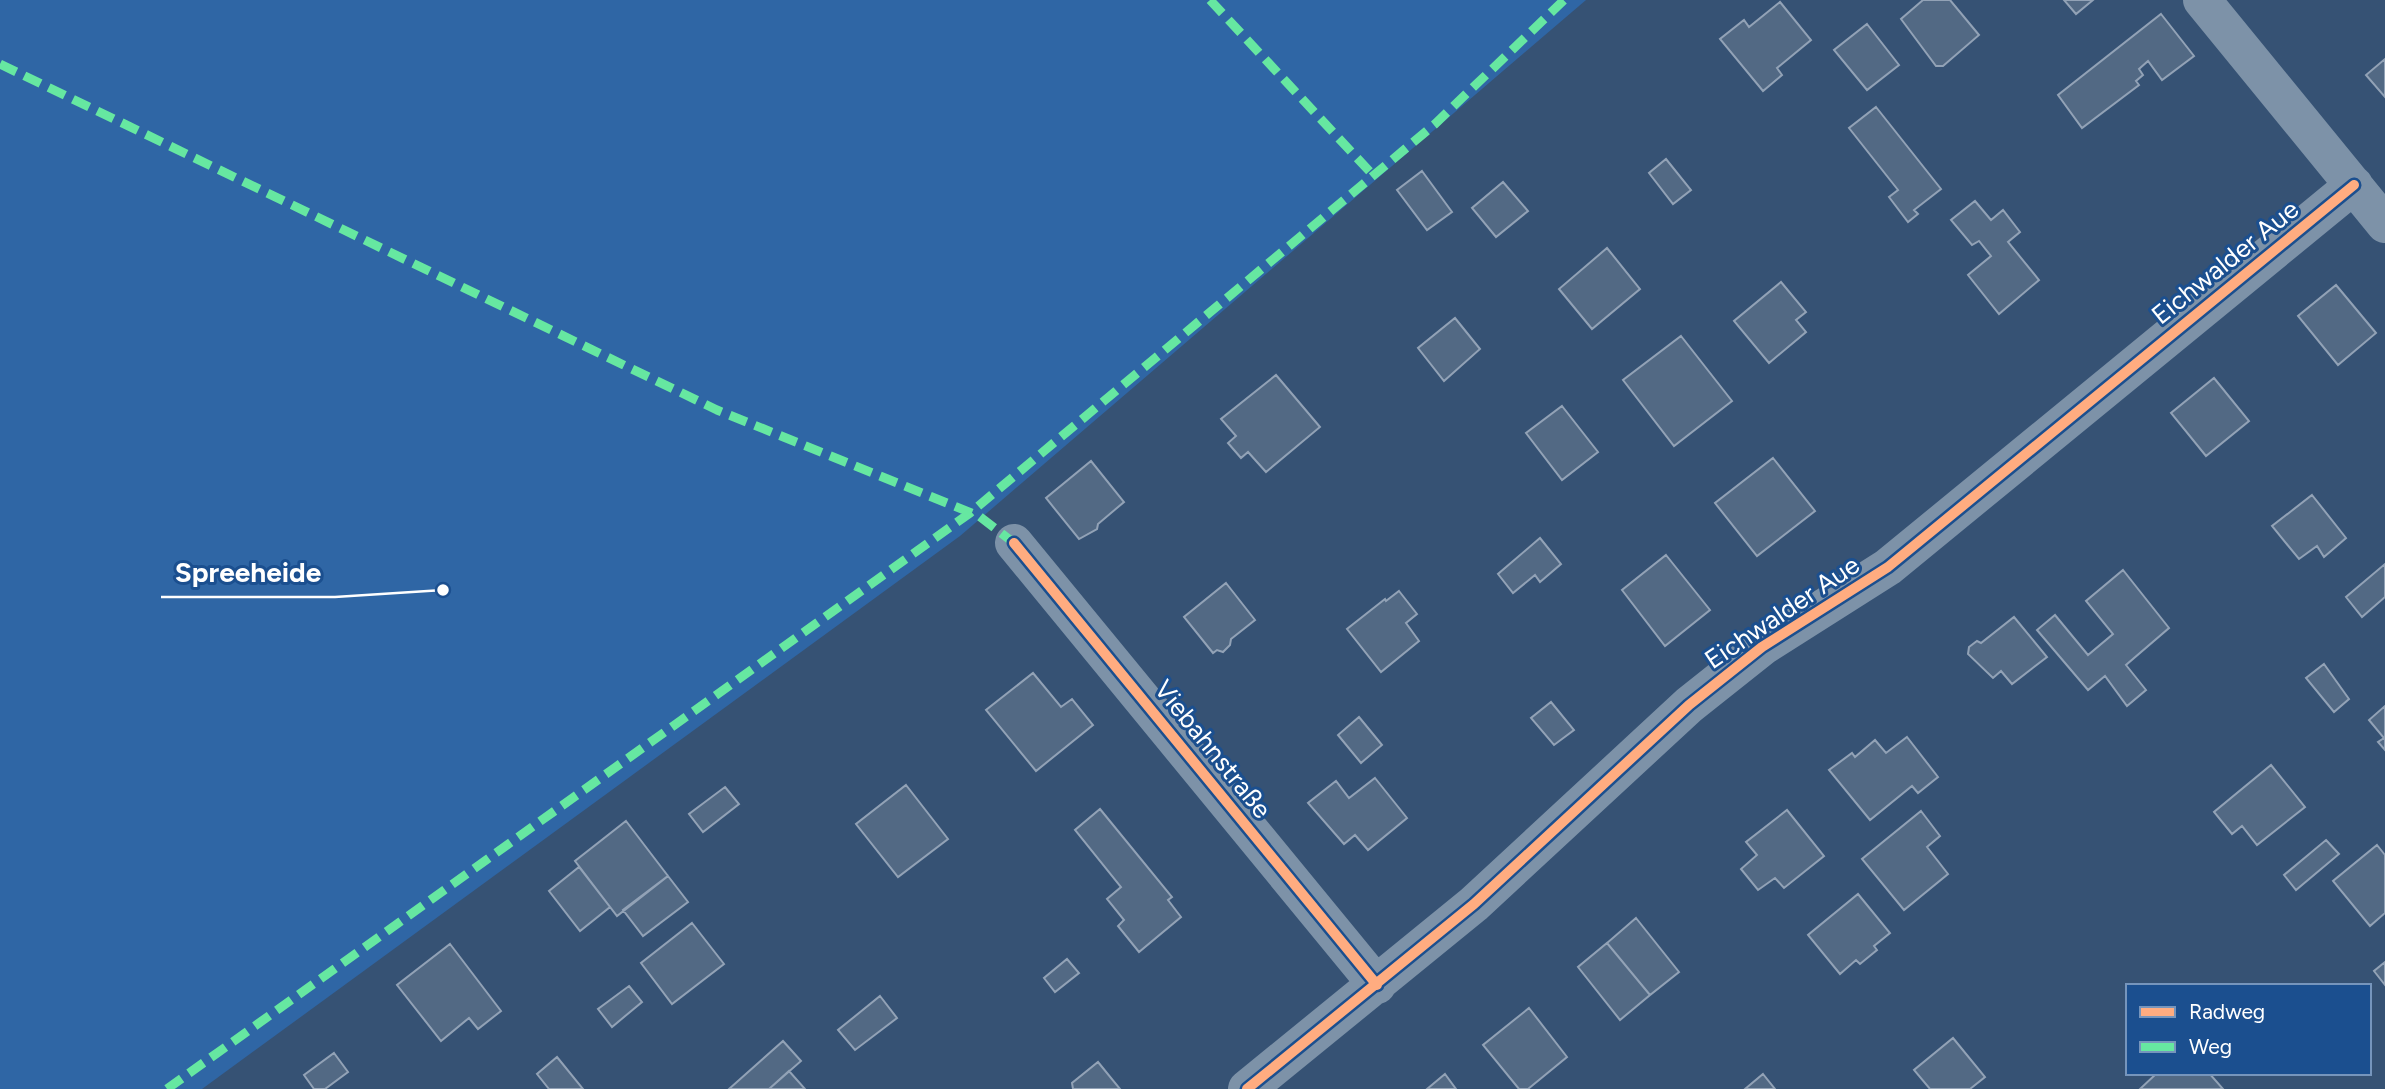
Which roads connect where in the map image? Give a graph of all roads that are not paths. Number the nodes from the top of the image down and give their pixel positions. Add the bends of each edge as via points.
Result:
1 (2202, 0) edge
2 (2354, 186) junction
3 (2385, 224) edge
4 (1014, 542) dead end
5 (1377, 985) junction
6 (1248, 1089) edge

1 - 2 street
2 - 3 street
2 - 5 street, Eichwalder Aue via 1888,567 1762,647 1689,705 1533,852
4 - 5 street, Viebahnstraße
5 - 6 street, Eichwalder Aue

